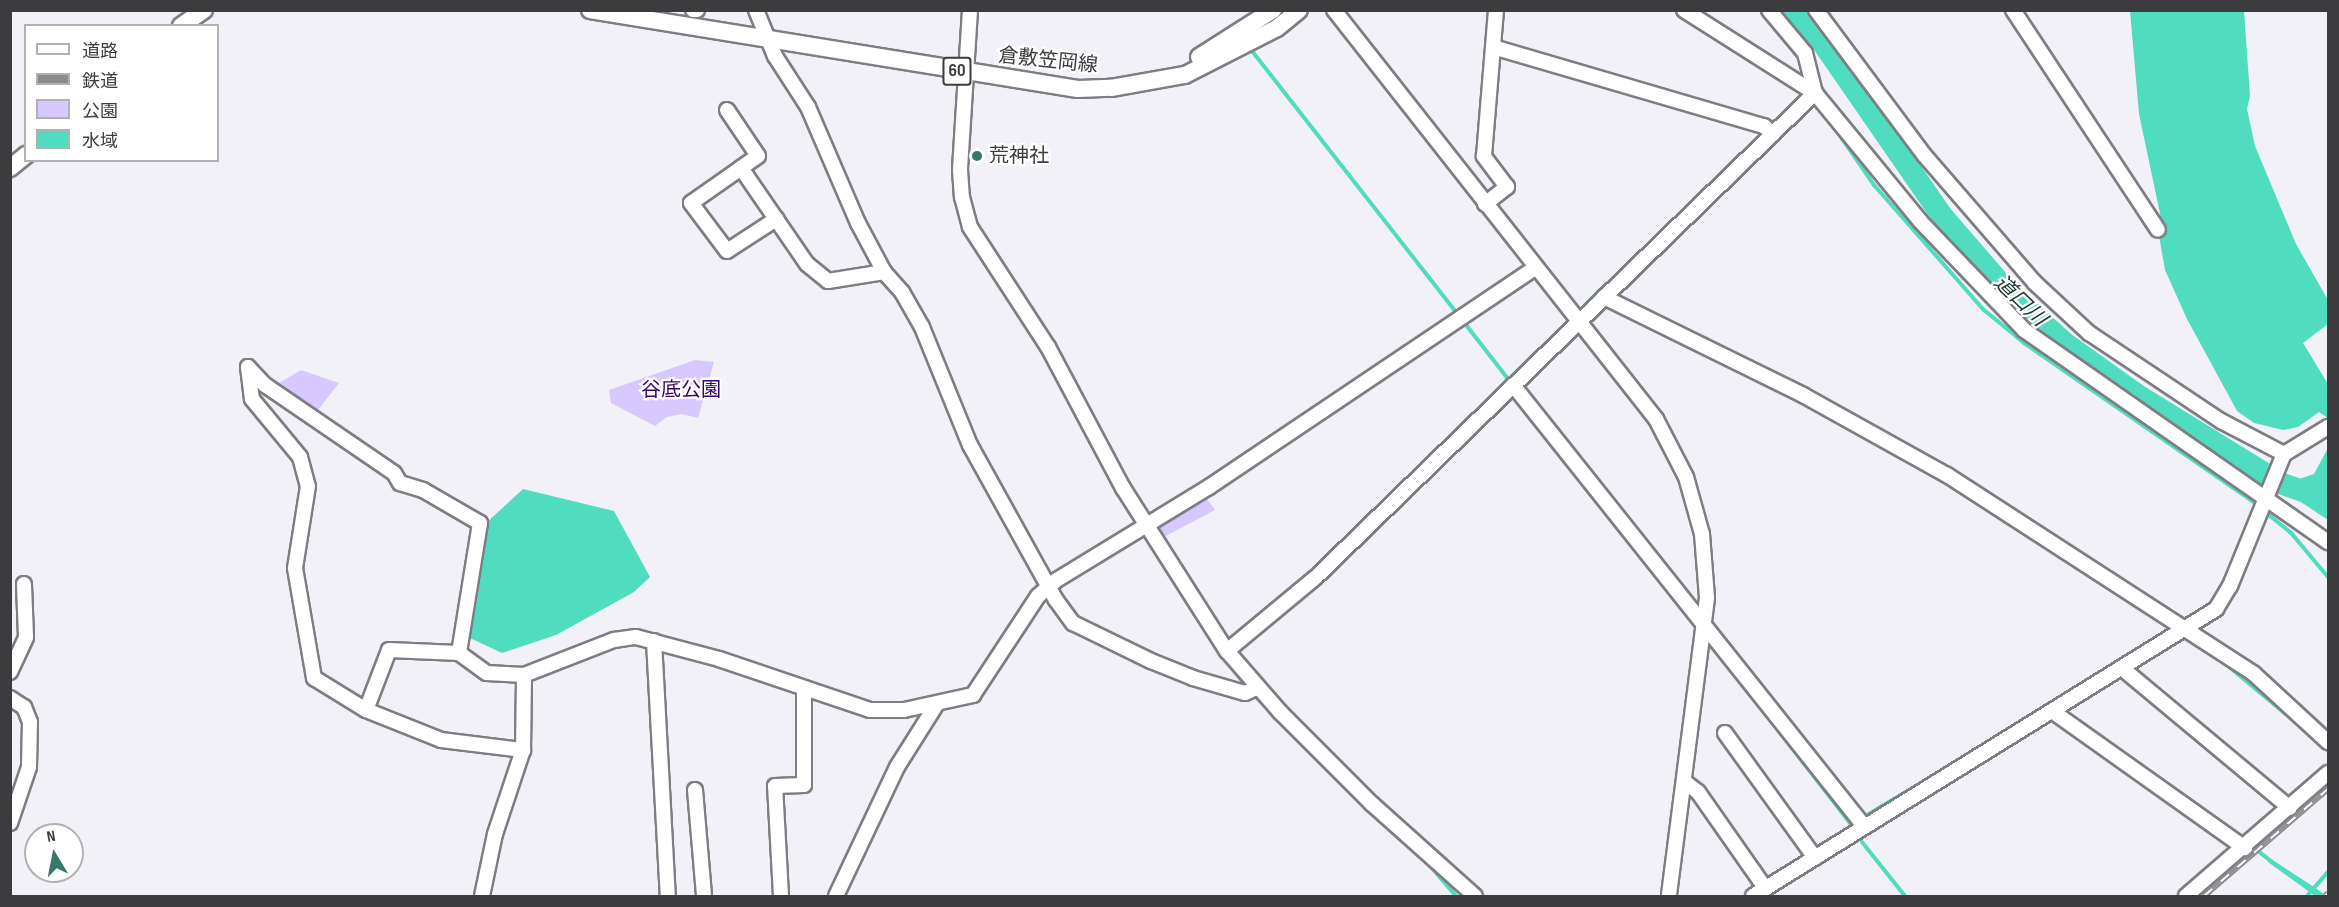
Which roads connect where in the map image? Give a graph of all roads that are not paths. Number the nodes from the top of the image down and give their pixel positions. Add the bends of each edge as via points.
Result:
1 (204, 10) edge
2 (590, 10) edge
3 (756, 10) edge
4 (970, 10) edge
5 (1273, 10) edge
6 (1299, 10) edge
7 (1334, 10) edge
8 (1496, 10) edge
9 (1684, 10) edge
10 (1769, 10) edge
11 (1816, 10) edge
12 (2013, 10) edge
13 (184, 24) edge
14 (768, 40) junction
15 (1493, 44) junction
16 (965, 73) junction
17 (1146, 82) junction
18 (1813, 95) junction
19 (726, 110) dead end
20 (1770, 132) junction
21 (24, 157) edge
22 (10, 168) edge
23 (741, 168) junction
24 (1485, 204) junction
25 (776, 219) junction
26 (2158, 230) dead end
27 (1534, 268) junction
28 (884, 272) junction
29 (1601, 300) junction
30 (1578, 321) junction
31 (1513, 385) junction
32 (2323, 430) edge
33 (2282, 459) junction
34 (2261, 505) junction
35 (1146, 528) junction
36 (2328, 542) edge
37 (24, 584) dead end
38 (1048, 587) junction
39 (1705, 624) junction
40 (2184, 631) junction
41 (654, 641) junction
42 (1227, 651) junction
43 (459, 653) junction
44 (2123, 669) junction
45 (10, 672) edge
46 (524, 675) junction
47 (804, 688) junction
48 (1253, 690) junction
49 (10, 698) edge
50 (936, 705) junction
51 (366, 710) junction
52 (2052, 711) junction
53 (1725, 733) dead end
54 (2328, 742) edge
55 (523, 750) junction
56 (2328, 773) edge
57 (1685, 782) junction
58 (695, 790) dead end
59 (2287, 806) junction
60 (1860, 822) junction
61 (10, 823) edge
62 (2244, 844) junction
63 (1813, 855) junction
64 (1763, 885) junction
65 (482, 897) edge
66 (668, 897) edge
67 (704, 897) edge
68 (781, 897) edge
69 (836, 897) edge
70 (1475, 897) edge
71 (1669, 897) edge
72 (1753, 897) edge
73 (2186, 897) edge

1 - 13 main road
2 - 14 main road, 倉敷笠岡線 / 60
3 - 14 street
4 - 16 street
5 - 17 main road, 倉敷笠岡線 / 60 via 1221,46
6 - 17 main road, 倉敷笠岡線 / 60 via 1227,56 1185,75
7 - 24 street
8 - 15 street
9 - 18 street
10 - 18 street via 1805,53
11 - 33 street via 1925,156 2035,283 2089,333
12 - 26 street
14 - 16 main road, 倉敷笠岡線 / 60
14 - 28 street via 808,107 858,223
15 - 20 street
15 - 24 street via 1484,156 1507,187
16 - 17 main road, 倉敷笠岡線 / 60 via 1078,89
16 - 35 street via 960,184 970,227 1048,347
18 - 20 street
18 - 34 street via 1920,221 2024,330
19 - 23 street via 758,156
20 - 29 street
21 - 22 main road
23 - 25 street
23 - 25 street via 691,203 727,251
24 - 27 street
25 - 28 street via 807,264 828,280
27 - 30 street
27 - 35 street
28 - 38 street via 902,292 922,327 970,445
29 - 30 street
29 - 40 street via 1904,450
30 - 31 street
30 - 39 street via 1656,419 1686,477 1705,554
31 - 39 street
31 - 42 street via 1315,578
32 - 33 street
33 - 34 street
34 - 36 street
34 - 40 street via 2224,601
35 - 38 street
35 - 42 street
37 - 45 street via 26,636
38 - 48 street via 1073,623 1092,633 1193,678
38 - 50 street via 1019,623 973,695
39 - 57 street
39 - 60 street
40 - 44 street
40 - 54 street via 2253,673
41 - 46 street via 636,637 614,640
41 - 47 street
41 - 66 street
42 - 48 street
43 - 46 street via 488,673
43 - 51 street via 389,650
43 - 51 street via 480,523 423,490 400,483 394,473 265,385 248,368 252,399 300,457 308,486 295,568 314,678
44 - 52 street
44 - 59 street
46 - 55 street
47 - 50 street via 881,712
47 - 68 street via 804,785 776,786
48 - 70 street
49 - 61 street via 24,707 30,722 29,767
50 - 69 street via 897,767
51 - 55 street via 441,740
52 - 60 street
52 - 62 street
53 - 63 street
55 - 65 street via 495,834
56 - 59 street
57 - 64 street via 1698,792
57 - 71 street
58 - 67 street
59 - 62 street
60 - 63 street
62 - 73 street
63 - 64 street
64 - 72 street

